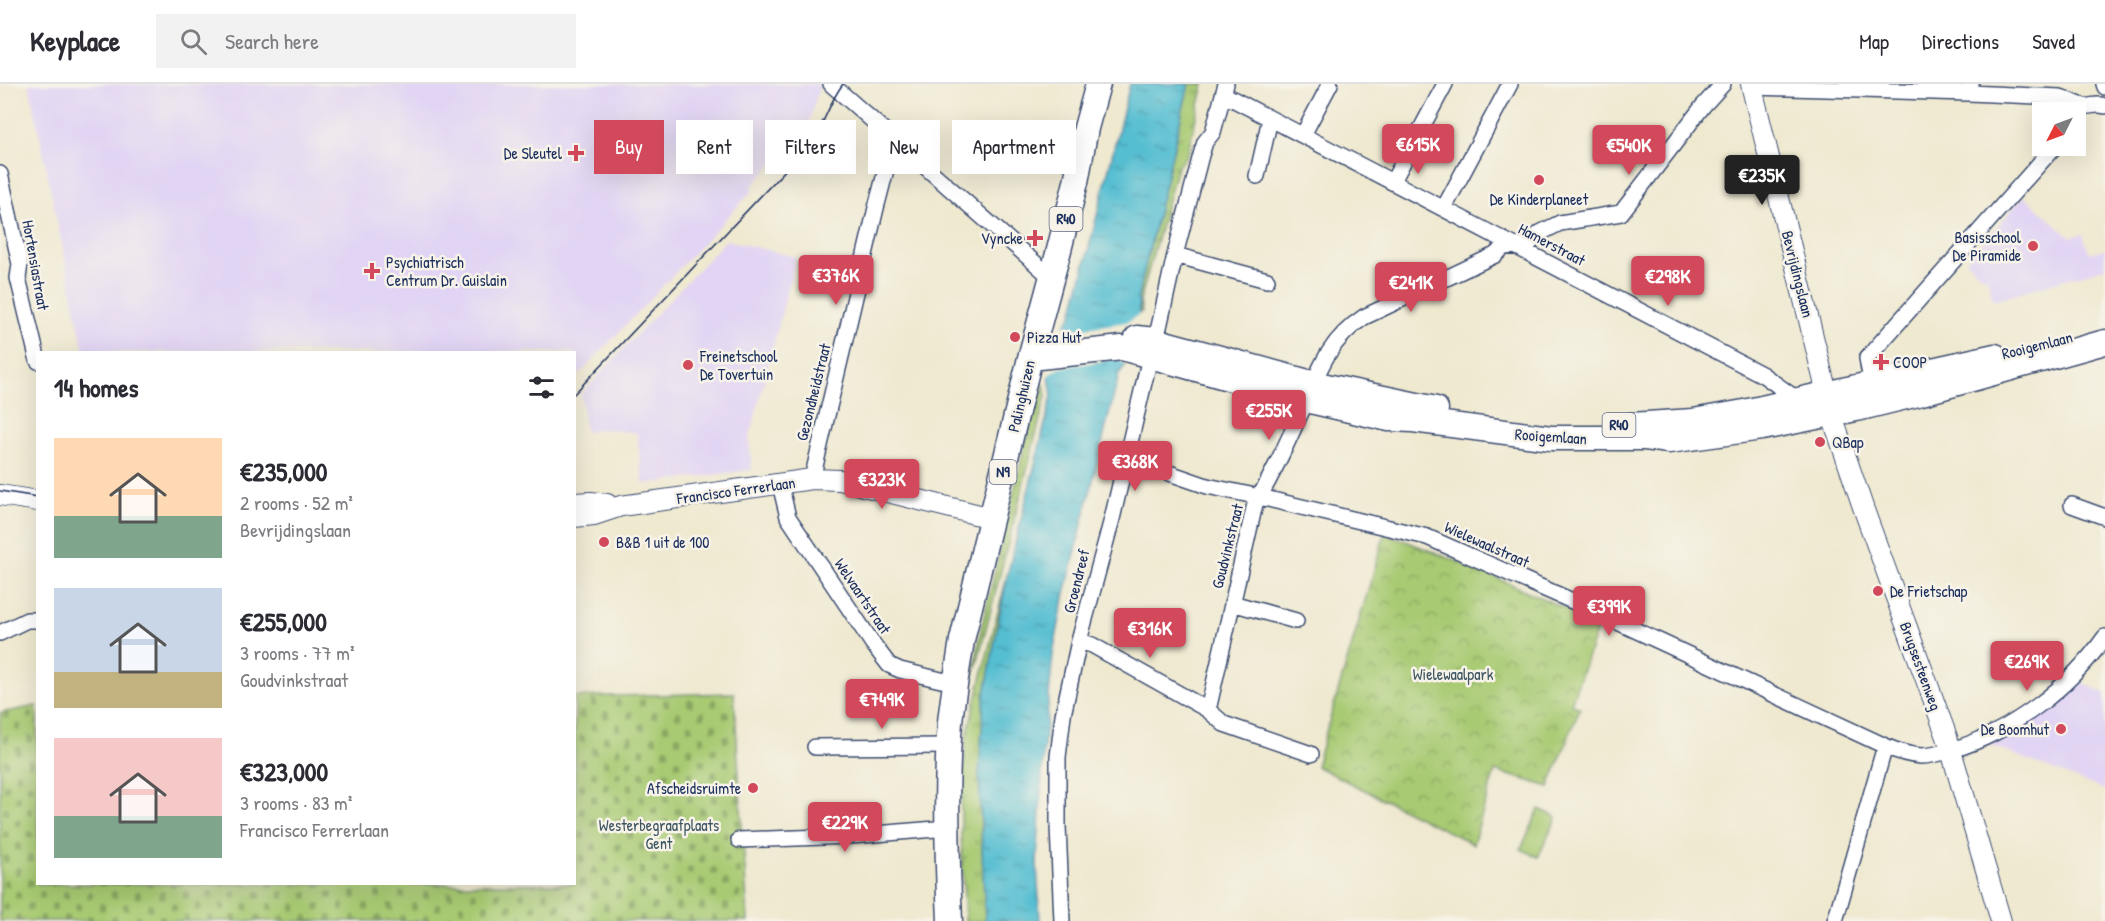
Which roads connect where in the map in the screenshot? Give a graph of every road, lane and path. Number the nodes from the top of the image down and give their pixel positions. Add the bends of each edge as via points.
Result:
1 (831, 84) edge
2 (1098, 84) edge
3 (1330, 84) edge
4 (1445, 84) edge
5 (1510, 84) edge
6 (1723, 84) edge
7 (1751, 85) edge
8 (1970, 88) edge
9 (1225, 89) edge
10 (2074, 102) edge
11 (2105, 106) edge
12 (2086, 109) edge
13 (1270, 119) junction
14 (872, 120) edge
15 (1303, 135) junction
16 (2046, 156) edge
17 (0, 174) edge
18 (885, 174) edge
19 (933, 174) edge
20 (1257, 177) dead end
21 (1394, 181) junction
22 (1444, 208) junction
23 (1517, 246) junction
24 (1175, 255) junction
25 (1052, 278) junction
26 (1267, 280) dead end
27 (2105, 327) edge
28 (2105, 342) edge
29 (1146, 346) junction
30 (1040, 352) junction
31 (36, 353) edge
32 (1886, 381) junction
33 (1309, 392) junction
34 (1798, 400) junction
35 (1830, 404) junction
36 (1126, 458) junction
37 (812, 479) junction
38 (780, 484) junction
39 (0, 495) edge
40 (1260, 497) junction
41 (36, 501) edge
42 (576, 503) edge
43 (2072, 505) dead end
44 (621, 506) junction
45 (576, 517) edge
46 (2105, 517) edge
47 (991, 518) junction
48 (1232, 603) junction
49 (36, 620) edge
50 (1296, 621) dead end
51 (0, 633) edge
52 (2105, 637) edge
53 (1079, 641) junction
54 (955, 681) junction
55 (1208, 710) junction
56 (949, 746) junction
57 (1886, 746) junction
58 (815, 747) dead end
59 (1951, 750) junction
60 (1311, 754) dead end
61 (948, 828) junction
62 (739, 840) dead end
63 (950, 921) edge
64 (1062, 921) edge
65 (1835, 921) edge
66 (2001, 921) edge

1 - 14 street
2 - 25 main road, Palinghuizen / R40
3 - 15 street
4 - 21 street
5 - 22 street
6 - 23 street, Goudvinkstraat via 1621,213 1560,224 1540,232 1528,245
7 - 8 street
7 - 35 street, Bevrijdingslaan
8 - 10 street via 2060,97
9 - 13 street, Hamerstraat
9 - 24 street, Groendreef via 1213,132 1201,155
11 - 12 street via 2097,104
13 - 15 street, Hamerstraat
13 - 20 street
15 - 21 street, Hamerstraat
16 - 32 street via 1867,358 1869,370
17 - 31 street, Hortensiastraat
18 - 37 street, Gezondheidstraat
19 - 25 street
21 - 22 street, Hamerstraat
22 - 23 street, Hamerstraat
23 - 33 street, Goudvinkstraat via 1504,247 1347,328 1335,342
23 - 34 street, Hamerstraat via 1763,375
24 - 26 street
24 - 29 street, Groendreef via 1159,327
25 - 30 main road, Palinghuizen / R40
27 - 32 main road, Rooigemlaan / R40
28 - 35 main road, Rooigemlaan / R40 via 1922,393
29 - 30 main road, Rooigemlaan / R40
29 - 33 main road, Rooigemlaan / R40
29 - 36 street, Groendreef
30 - 47 main road, Palinghuizen / N9
32 - 35 main road, Rooigemlaan / R40
33 - 34 main road, Rooigemlaan / R40 via 1551,423 1626,425 1693,421
33 - 35 main road, Rooigemlaan / R40 via 1389,419 1551,438 1669,441 1756,429
33 - 40 street, Goudvinkstraat
34 - 35 main road, Rooigemlaan / R40
35 - 59 street, Brugsesteenweg via 1856,488
36 - 40 street, Wielewaalstraat via 1207,486
36 - 53 street, Groendreef
37 - 38 street, Francisco Ferrerlaan
37 - 47 street, Francisco Ferrerlaan via 840,480
38 - 44 street, Francisco Ferrerlaan
38 - 54 street, Welvaartstraat via 789,517 879,653 900,670
39 - 41 street
40 - 48 street, Goudvinkstraat via 1255,504
40 - 57 street, Wielewaalstraat via 1427,537
42 - 44 street, Francisco Ferrerlaan
43 - 46 street
44 - 45 street, Francisco Ferrerlaan
47 - 54 main road, Palinghuizen / N9
48 - 50 street
48 - 55 street, Goudvinkstraat
49 - 51 street via 27,620
52 - 59 street, Wielewaalstraat via 2074,674 2016,721
53 - 55 street
53 - 64 street, Groendreef via 1058,757
54 - 56 main road, Palinghuizen / N9
55 - 60 street via 1224,724
56 - 58 street
56 - 61 main road, Palinghuizen / N9
57 - 59 street, Wielewaalstraat via 1921,756
57 - 65 street
59 - 66 street, Brugsesteenweg
61 - 62 street
61 - 63 main road, Palinghuizen / N9

